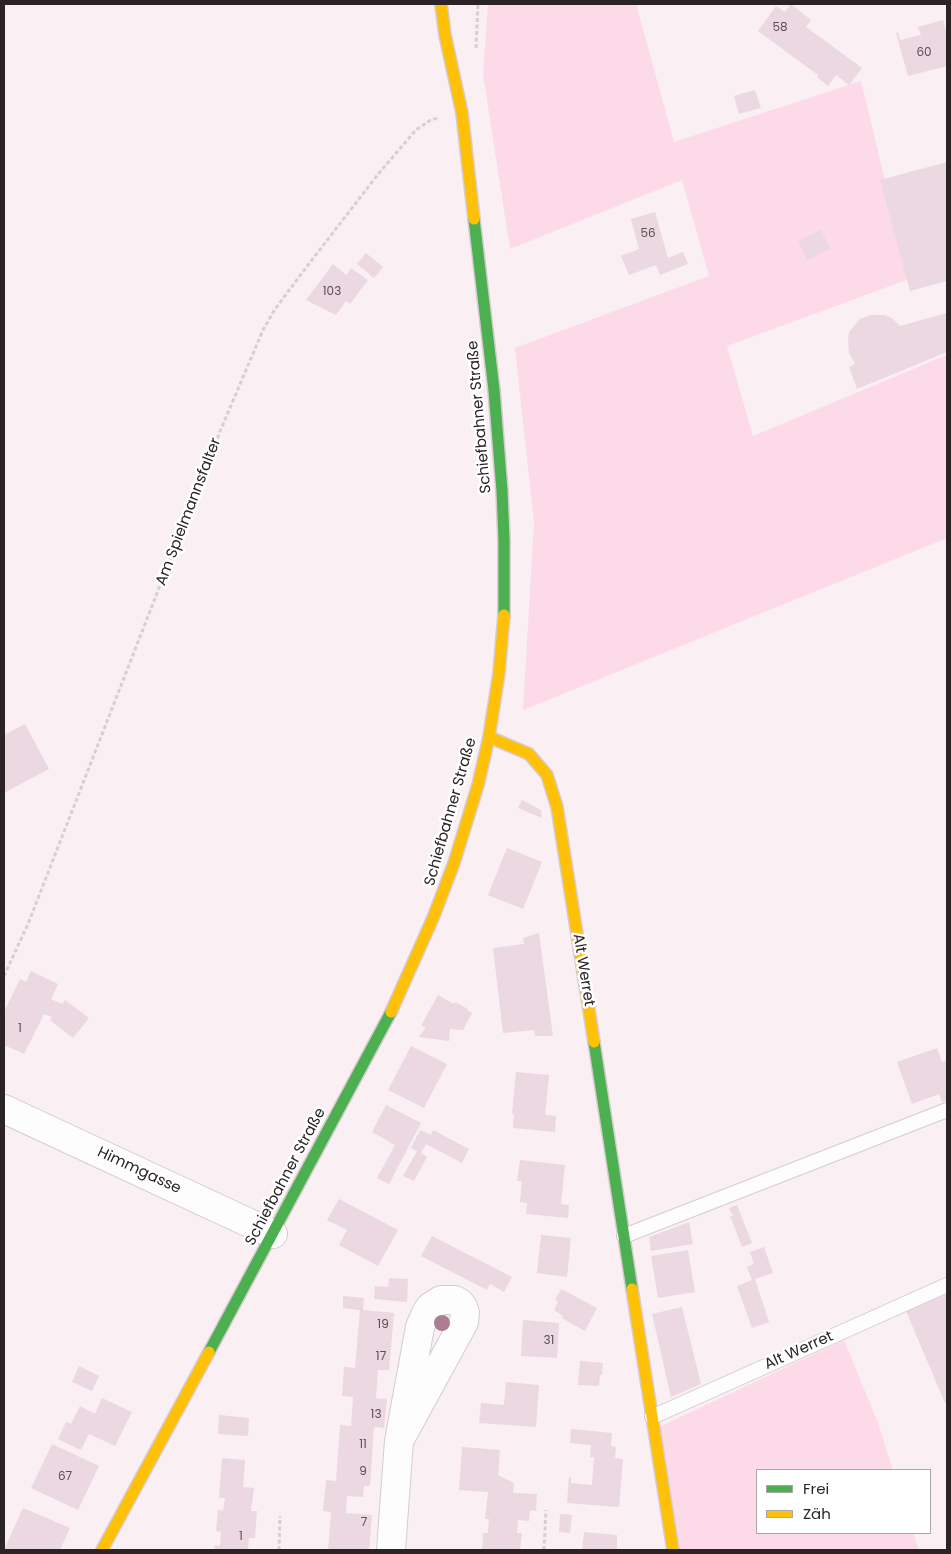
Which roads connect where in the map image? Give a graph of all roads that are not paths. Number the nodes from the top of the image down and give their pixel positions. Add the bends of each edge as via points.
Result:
1 (441, 4) edge
2 (489, 737) junction
3 (4, 1109) edge
4 (947, 1110) edge
5 (274, 1234) junction
6 (624, 1236) junction
7 (947, 1285) edge
8 (652, 1417) junction
9 (399, 1441) dead end
10 (102, 1550) edge
11 (391, 1550) edge
12 (673, 1550) edge

1 - 2 street, Schiefbahner Straße via 462,113 494,390 504,540 502,644
2 - 5 street, Schiefbahner Straße via 464,833 434,918 384,1025
2 - 6 street, Alt Werret via 529,754 539,764 547,776 557,807
3 - 5 street, Himmgasse
4 - 6 lane
5 - 10 street, Schiefbahner Straße
6 - 8 street, Alt Werret
7 - 8 lane, Alt Werret
8 - 12 street, Alt Werret
9 - 11 street

